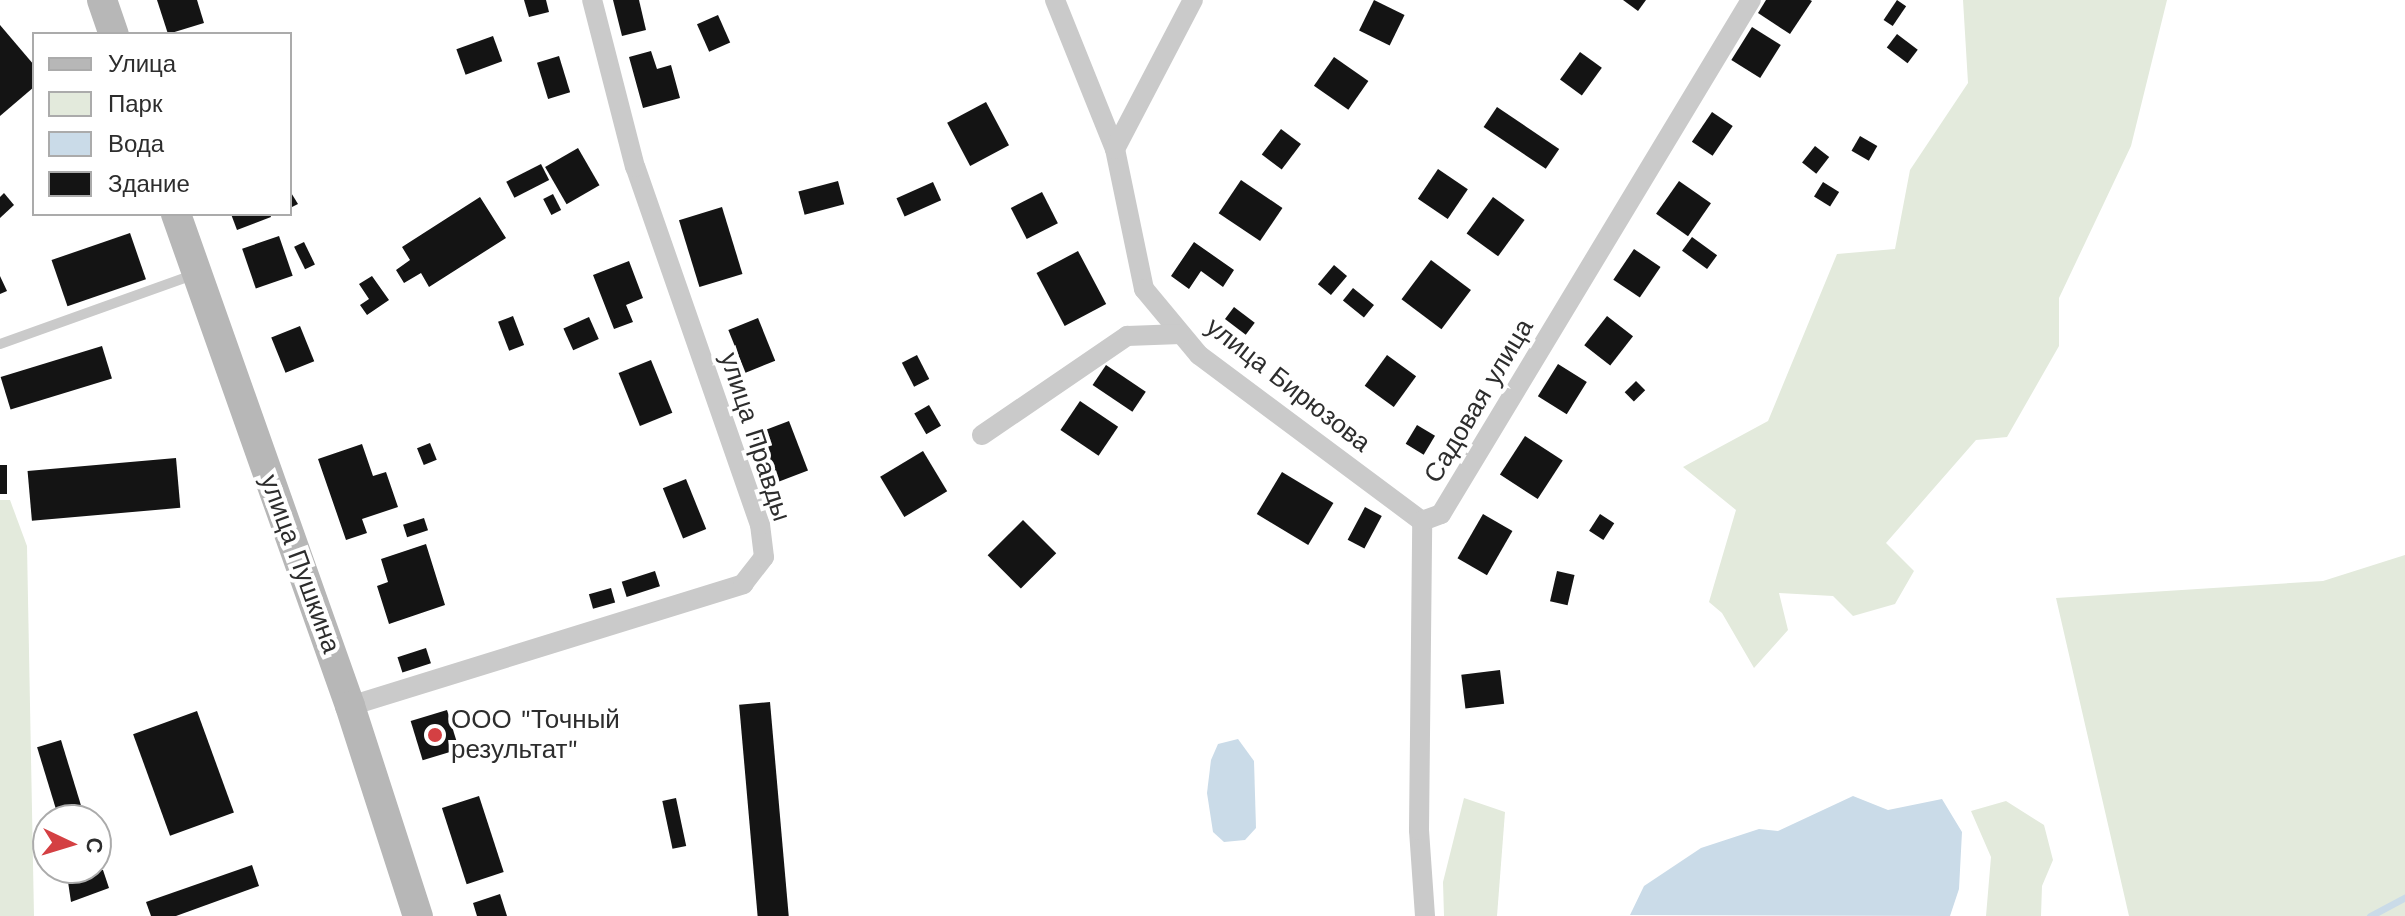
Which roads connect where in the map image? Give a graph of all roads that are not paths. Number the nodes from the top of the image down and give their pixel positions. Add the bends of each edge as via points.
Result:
1 (102, 0) edge
2 (592, 0) edge
3 (1055, 0) edge
4 (1193, 0) edge
5 (1751, 0) edge
6 (113, 32) edge
7 (1115, 149) junction
8 (177, 216) edge
9 (197, 274) junction
10 (1181, 334) junction
11 (0, 344) edge
12 (982, 435) dead end
13 (1422, 521) junction
14 (350, 706) junction
15 (418, 916) edge
16 (1425, 916) edge

1 - 6 main road
2 - 14 street, улица Правды via 635,167 760,525 764,557 743,584
3 - 7 street, улица Бирюзова
4 - 7 street
5 - 13 street, Садовая улица via 1441,514
7 - 10 street, улица Бирюзова via 1144,289
8 - 9 main road, улица Пушкина
9 - 11 lane
9 - 14 main road, улица Пушкина
10 - 12 street via 1127,336
10 - 13 street, улица Бирюзова via 1199,355
13 - 16 street via 1419,830
14 - 15 main road, улица Пушкина

